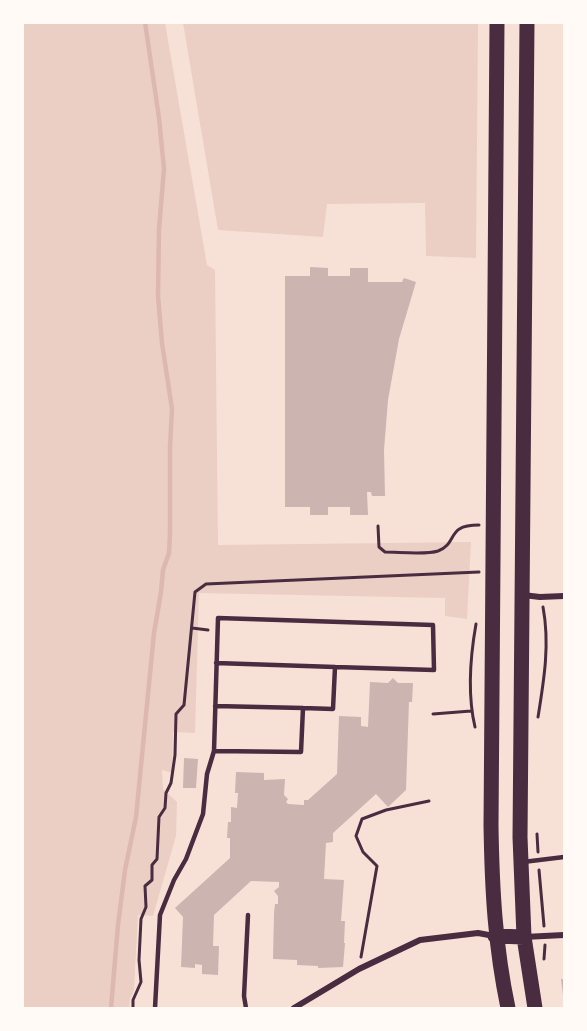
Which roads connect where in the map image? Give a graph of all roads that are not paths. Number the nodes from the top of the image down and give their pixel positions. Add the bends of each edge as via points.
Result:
1 (497, 22) edge
2 (527, 22) edge
3 (523, 595) junction
4 (564, 596) edge
5 (216, 663) junction
6 (335, 667) junction
7 (215, 706) junction
8 (303, 708) junction
9 (214, 751) junction
10 (564, 857) edge
11 (521, 862) junction
12 (248, 915) dead end
13 (564, 935) edge
14 (495, 936) junction
15 (524, 937) junction
16 (155, 1008) edge
17 (246, 1008) edge
18 (294, 1008) edge
19 (508, 1008) edge
20 (535, 1008) edge

1 - 14 main road via 491,814
2 - 3 main road
3 - 4 street
3 - 11 main road
5 - 6 lane
5 - 6 lane via 218,618 434,625 434,670
5 - 7 lane
6 - 8 lane via 333,709
7 - 8 lane
7 - 9 lane
8 - 9 lane via 301,753
9 - 16 lane via 203,814 160,915
10 - 11 lane
11 - 15 main road
12 - 17 lane
13 - 15 street
14 - 15 main road
14 - 18 street via 478,933 420,940 359,969
14 - 19 main road
15 - 20 main road

